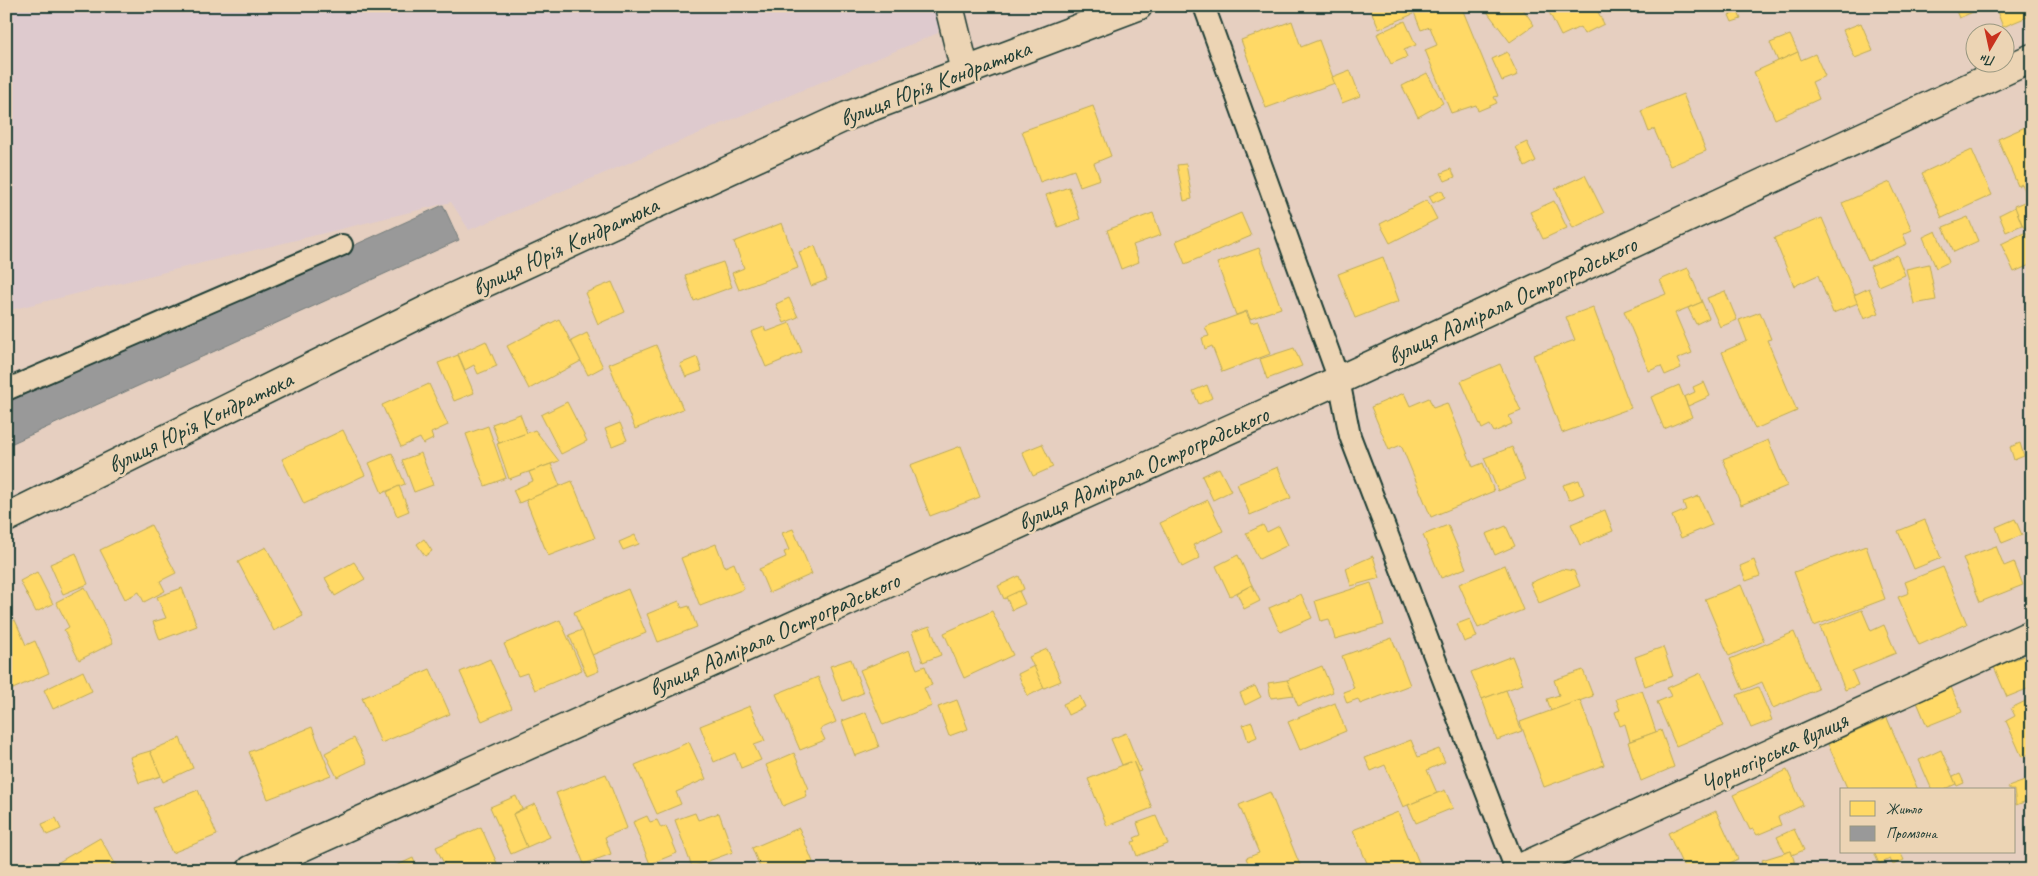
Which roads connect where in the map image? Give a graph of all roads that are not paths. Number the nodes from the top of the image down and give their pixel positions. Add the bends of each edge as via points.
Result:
1 (949, 6) edge
2 (1138, 6) edge
3 (1204, 6) edge
4 (2032, 58) edge
5 (965, 70) junction
6 (342, 245) dead end
7 (1339, 380) junction
8 (6, 390) edge
9 (7, 516) edge
10 (2032, 634) edge
11 (251, 870) edge
12 (1516, 870) edge

1 - 5 street
2 - 5 street, вулиця Юрія Кондратюка
3 - 7 lane
4 - 7 street, вулиця Адмірала Остроградського
5 - 9 street, вулиця Юрія Кондратюка via 847,116 443,302
6 - 8 lane
7 - 11 street, вулиця Адмірала Остроградського
7 - 12 lane via 1350,436
10 - 12 street, Чорногірська вулиця

